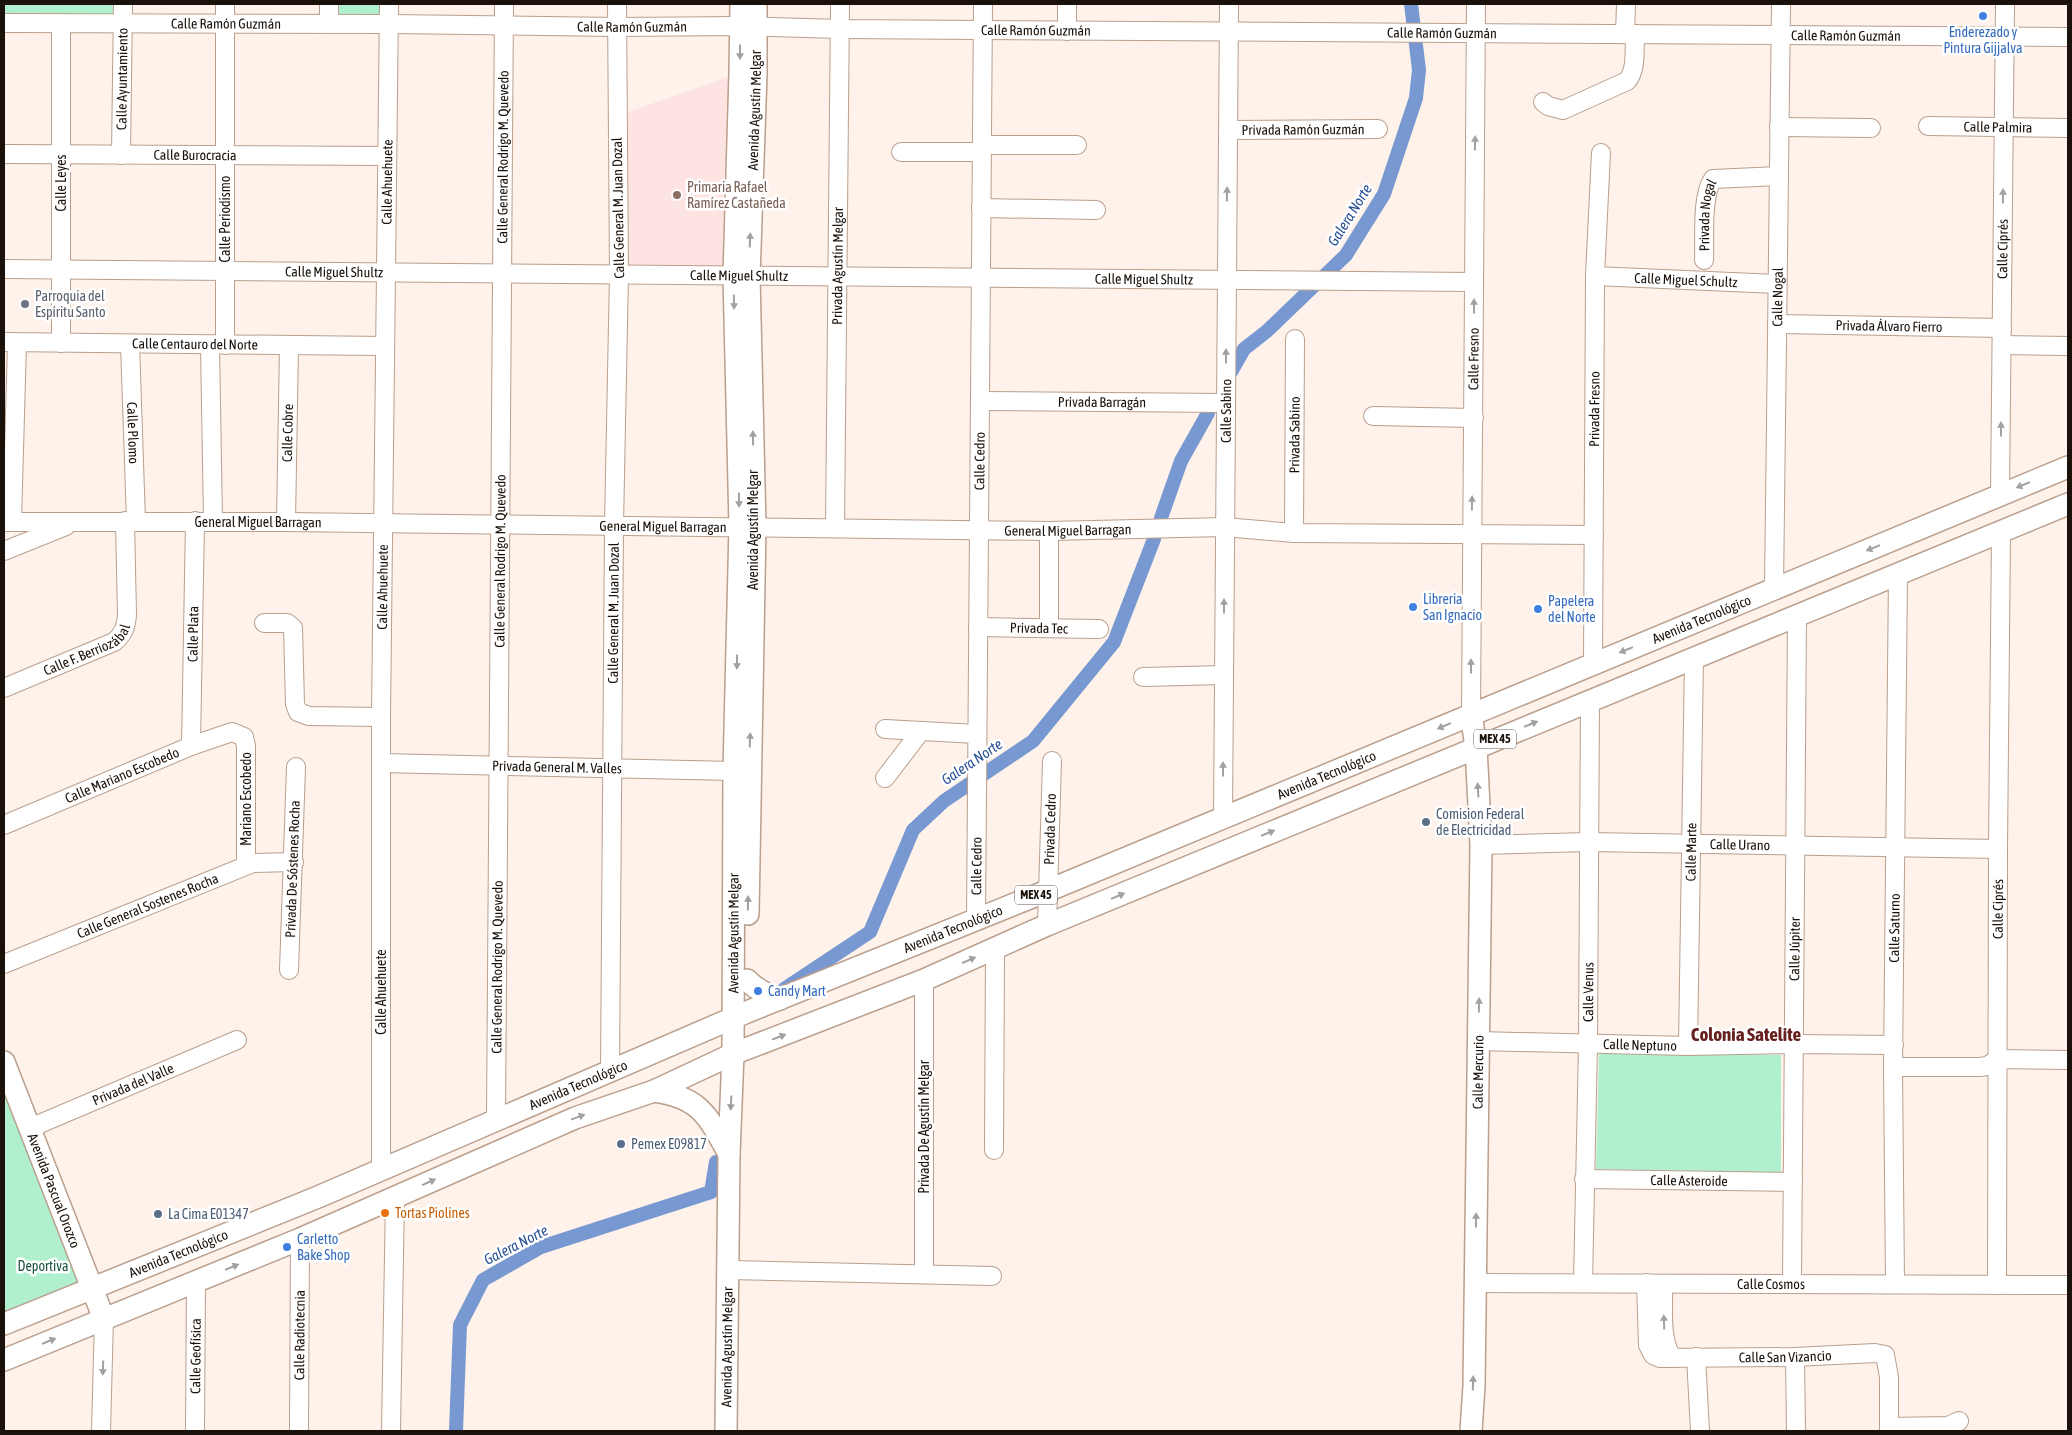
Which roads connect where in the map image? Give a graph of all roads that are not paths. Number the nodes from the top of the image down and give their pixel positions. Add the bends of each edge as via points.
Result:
1 (123, 4) edge
2 (224, 4) edge
3 (329, 4) edge
4 (389, 4) edge
5 (504, 4) edge
6 (617, 4) edge
7 (741, 4) edge
8 (756, 4) edge
9 (840, 4) edge
10 (983, 4) edge
11 (1067, 4) edge
12 (1229, 4) edge
13 (1476, 4) edge
14 (1626, 4) edge
15 (1780, 4) edge
16 (2005, 4) edge
17 (4, 23) edge
18 (61, 24) junction
19 (122, 24) junction
20 (225, 24) junction
21 (329, 24) junction
22 (389, 24) junction
23 (504, 25) junction
24 (748, 27) junction
25 (617, 28) junction
26 (840, 29) junction
27 (982, 30) junction
28 (1067, 30) junction
29 (1229, 32) junction
30 (1476, 33) junction
31 (1630, 34) junction
32 (1780, 35) junction
33 (2005, 37) junction
34 (2068, 37) edge
35 (1543, 102) dead end
36 (1928, 126) dead end
37 (1779, 127) junction
38 (2004, 127) junction
39 (1871, 128) dead end
40 (2068, 128) edge
41 (1378, 129) dead end
42 (1228, 130) junction
43 (1077, 145) dead end
44 (981, 148) junction
45 (901, 152) dead end
46 (1601, 153) dead end
47 (4, 154) edge
48 (62, 154) junction
49 (121, 154) junction
50 (225, 155) junction
51 (388, 156) junction
52 (1779, 176) junction
53 (981, 208) junction
54 (1096, 210) dead end
55 (1704, 260) dead end
56 (4, 270) edge
57 (61, 270) junction
58 (225, 271) junction
59 (387, 274) junction
60 (502, 274) junction
61 (619, 274) junction
62 (741, 276) junction
63 (1595, 276) junction
64 (838, 278) junction
65 (981, 278) junction
66 (1226, 280) junction
67 (1474, 282) junction
68 (1777, 284) junction
69 (1777, 324) junction
70 (2002, 337) junction
71 (1295, 339) dead end
72 (10, 343) edge
73 (61, 343) junction
74 (130, 344) junction
75 (218, 345) junction
76 (289, 346) junction
77 (386, 346) junction
78 (2068, 346) edge
79 (980, 401) junction
80 (1226, 403) junction
81 (1373, 416) dead end
82 (1474, 418) junction
83 (2068, 467) edge
84 (2000, 495) junction
85 (2068, 504) edge
86 (131, 521) junction
87 (204, 521) junction
88 (8, 522) edge
89 (75, 522) junction
90 (286, 522) junction
91 (383, 523) junction
92 (500, 524) junction
93 (614, 526) junction
94 (747, 526) junction
95 (1224, 527) junction
96 (835, 528) junction
97 (979, 530) junction
98 (1049, 531) junction
99 (1294, 533) junction
100 (2001, 533) junction
101 (1472, 535) junction
102 (1594, 536) junction
103 (4, 551) edge
104 (1898, 574) junction
105 (1774, 589) junction
106 (1797, 616) junction
107 (264, 623) dead end
108 (978, 627) junction
109 (1049, 627) junction
110 (1099, 629) dead end
111 (1694, 658) junction
112 (1593, 664) junction
113 (1224, 675) junction
114 (1144, 677) dead end
115 (4, 688) edge
116 (1590, 700) junction
117 (1471, 714) junction
118 (381, 717) junction
119 (885, 729) dead end
120 (921, 731) junction
121 (977, 734) junction
122 (240, 735) joint
123 (191, 746) junction
124 (1476, 747) junction
125 (1052, 761) dead end
126 (381, 763) junction
127 (499, 766) junction
128 (296, 767) dead end
129 (612, 769) junction
130 (734, 771) junction
131 (885, 778) dead end
132 (1223, 817) junction
133 (4, 825) edge
134 (1588, 842) junction
135 (1481, 845) junction
136 (1691, 845) junction
137 (1795, 847) junction
138 (1896, 848) junction
139 (1998, 849) junction
140 (294, 862) junction
141 (246, 866) junction
142 (1047, 891) junction
143 (976, 920) junction
144 (1047, 925) junction
145 (995, 948) junction
146 (4, 964) edge
147 (289, 970) dead end
148 (747, 980) junction
149 (924, 980) junction
150 (780, 999) junction
151 (740, 1015) junction
152 (237, 1040) dead end
153 (1478, 1041) junction
154 (1588, 1044) junction
155 (1794, 1044) junction
156 (1894, 1045) junction
157 (1688, 1046) junction
158 (733, 1054) junction
159 (1998, 1059) junction
160 (2068, 1060) edge
161 (4, 1062) edge
162 (1893, 1067) junction
163 (610, 1072) junction
164 (654, 1091) junction
165 (496, 1119) junction
166 (30, 1128) junction
167 (994, 1150) dead end
168 (729, 1154) junction
169 (381, 1171) junction
170 (1584, 1179) junction
171 (1793, 1182) junction
172 (395, 1197) junction
173 (300, 1239) junction
174 (729, 1270) junction
175 (924, 1274) junction
176 (992, 1276) dead end
177 (196, 1282) junction
178 (1475, 1282) junction
179 (1583, 1283) junction
180 (1792, 1283) junction
181 (1895, 1283) junction
182 (1655, 1284) junction
183 (1997, 1285) junction
184 (2068, 1285) edge
185 (93, 1288) junction
186 (104, 1319) junction
187 (4, 1324) edge
188 (1696, 1357) junction
189 (1795, 1357) junction
190 (4, 1360) edge
191 (1952, 1426) edge
192 (1889, 1429) edge
193 (101, 1431) edge
194 (195, 1431) edge
195 (299, 1431) edge
196 (391, 1431) edge
197 (726, 1431) edge
198 (1471, 1431) edge
199 (1700, 1431) edge
200 (1796, 1431) edge

1 - 19 street, Calle Ayuntamiento
2 - 20 street, Calle Periodismo
3 - 21 street
4 - 22 street, Calle Ahuehuete
5 - 23 street, Calle General Rodrigo M. Quevedo
6 - 25 street, Calle General M. Juan Dozal
7 - 24 main road, Avenida Agustín Melgar
8 - 24 main road, Avenida Agustín Melgar
9 - 26 street, Privada Agustín Melgar
10 - 27 street, Calle Cedro
11 - 28 street
12 - 29 street, Calle Sabino
13 - 30 street, Calle Fresno
14 - 31 street
15 - 32 street, Calle Nogal
16 - 33 street, Calle Ciprés
17 - 18 street, Calle Ramón Guzmán
18 - 19 street, Calle Ramón Guzmán
18 - 48 street, Calle Leyes
19 - 20 street, Calle Ramón Guzmán
19 - 49 street, Calle Ayuntamiento
20 - 21 street, Calle Ramón Guzmán
20 - 50 street, Calle Periodismo
21 - 22 street, Calle Ramón Guzmán
22 - 23 street, Calle Ramón Guzmán
22 - 51 street, Calle Ahuehuete
23 - 25 street, Calle Ramón Guzmán
23 - 60 street, Calle General Rodrigo M. Quevedo
24 - 25 street, Calle Ramón Guzmán
24 - 26 street, Calle Ramón Guzmán
24 - 62 main road, Avenida Agustín Melgar
25 - 61 street, Calle General M. Juan Dozal
26 - 27 street, Calle Ramón Guzmán
26 - 64 street, Privada Agustín Melgar
27 - 28 street, Calle Ramón Guzmán
27 - 44 street, Calle Cedro
28 - 29 street, Calle Ramón Guzmán
29 - 30 street, Calle Ramón Guzmán
29 - 42 street, Calle Sabino
30 - 31 street, Calle Ramón Guzmán
67 -> 30 street, Calle Fresno
31 - 32 street, Calle Ramón Guzmán
31 - 35 street via 1633,70 1627,81 1564,110
32 - 33 street, Calle Ramón Guzmán
32 - 37 street, Calle Nogal
33 - 34 street, Calle Ramón Guzmán
33 - 38 street, Calle Ciprés
36 - 38 street, Calle Palmira
37 - 39 street
37 - 52 street, Calle Nogal
38 - 40 street, Calle Palmira
70 -> 38 street, Calle Ciprés
41 - 42 street, Privada Ramón Guzmán
66 -> 42 street, Calle Sabino
43 - 44 street
44 - 45 street
44 - 53 street, Calle Cedro
46 - 63 street, Privada Fresno
47 - 48 street, Calle Burocracia
48 - 49 street, Calle Burocracia
48 - 57 street, Calle Leyes
49 - 50 street, Calle Burocracia
50 - 51 street, Calle Burocracia
50 - 58 street, Calle Periodismo
51 - 59 street, Calle Ahuehuete
52 - 55 street, Privada Nogal via 1713,179 1706,196
52 - 68 street, Calle Nogal
53 - 54 street
53 - 65 street, Calle Cedro
56 - 57 street, Calle Miguel Shultz
57 - 58 street, Calle Miguel Shultz
57 - 73 street, Calle Leyes
58 - 59 street, Calle Miguel Shultz
58 - 75 street, Calle Periodismo
59 - 60 street, Calle Miguel Shultz
59 - 77 street, Calle Ahuehuete
60 - 61 street, Calle Miguel Shultz
60 - 92 street, Calle General Rodrigo M. Quevedo
61 - 62 street, Calle Miguel Shultz
61 - 93 street, Calle General M. Juan Dozal
62 - 64 street, Calle Miguel Shultz
62 - 94 main road, Avenida Agustín Melgar
63 - 68 street, Calle Miguel Schultz
63 - 102 street, Privada Fresno
64 - 65 street, Calle Miguel Shultz
64 - 96 street, Privada Agustín Melgar
65 - 66 street, Calle Miguel Shultz
65 - 79 street, Calle Cedro
66 - 67 street, Calle Miguel Shultz
80 -> 66 street, Calle Sabino
82 -> 67 street, Calle Fresno
68 - 69 street, Calle Nogal
69 - 70 street, Privada Álvaro Fierro
69 - 105 street, Calle Nogal
70 - 78 street, Privada Álvaro Fierro
84 -> 70 street, Calle Ciprés
71 - 99 street, Privada Sabino
72 - 73 street, Calle Centauro del Norte
72 - 88 street
73 - 74 street, Calle Centauro del Norte
74 - 75 street, Calle Centauro del Norte
74 - 86 street, Calle Plomo
75 - 76 street, Calle Centauro del Norte
75 - 87 street, Calle Plata
76 - 77 street, Calle Centauro del Norte
76 - 90 street, Calle Cobre
77 - 91 street, Calle Ahuehuete
79 - 80 street, Privada Barragán
79 - 97 street, Calle Cedro
80 - 95 street, Calle Sabino
81 - 82 street
101 -> 82 street, Calle Fresno
83 -> 84 main road, Avenida Tecnológico / MEX 45
84 -> 105 main road, Avenida Tecnológico / MEX 45
85 - 100 main road, Avenida Tecnológico / MEX 45
86 - 87 street, General Miguel Barragan
86 - 89 street, General Miguel Barragan
86 - 115 street, Calle F. Berriozábal via 127,615 122,634 114,642
87 - 90 street, General Miguel Barragan
87 - 123 street, Calle Plata
88 - 89 street, General Miguel Barragan
89 - 103 street
90 - 91 street, General Miguel Barragan
91 - 92 street, General Miguel Barragan
91 - 118 street, Calle Ahuehuete
92 - 93 street, General Miguel Barragan
92 - 127 street, Calle General Rodrigo M. Quevedo
93 - 94 street, General Miguel Barragan
93 - 129 street, Calle General M. Juan Dozal
94 - 96 street, General Miguel Barragan
94 -> 130 main road, Avenida Agustín Melgar
148 -> 94 main road, Avenida Agustín Melgar
95 - 98 street, General Miguel Barragan
95 - 99 street, General Miguel Barragan
113 -> 95 street, Calle Sabino
96 - 97 street, General Miguel Barragan
97 - 98 street, General Miguel Barragan
97 - 108 street, Calle Cedro
98 - 109 street
99 - 101 street, General Miguel Barragan
100 - 104 main road, Avenida Tecnológico / MEX 45
100 - 139 street, Calle Ciprés
101 - 102 street, General Miguel Barragan
117 -> 101 street, Calle Fresno
102 - 112 street, Privada Fresno
104 - 106 main road, Avenida Tecnológico / MEX 45
104 - 138 street, Calle Saturno
105 -> 112 main road, Avenida Tecnológico / MEX 45
106 - 111 main road, Avenida Tecnológico / MEX 45
106 - 137 street, Calle Júpiter
107 - 118 street via 287,624 293,628 294,704 298,712 309,716
108 - 109 street, Privada Tec
108 - 121 street, Calle Cedro
109 - 110 street, Privada Tec
111 - 116 main road, Avenida Tecnológico / MEX 45
111 - 136 street, Calle Marte
112 - 117 main road, Avenida Tecnológico / MEX 45
113 - 114 street
132 -> 113 street, Calle Sabino
124 -> 116 main road, Avenida Tecnológico / MEX 45
116 - 134 street, Calle Venus
117 - 124 main road, Calle Mercurio
117 -> 132 main road, Avenida Tecnológico / MEX 45
118 - 126 street, Calle Ahuehuete
119 - 120 street
120 - 121 street
120 - 131 street
121 - 143 street, Calle Cedro
122 - 123 street, Calle Mariano Escobedo via 232,732
122 - 141 street, Mariano Escobedo via 244,737 246,746
123 - 133 street, Calle Mariano Escobedo
135 -> 124 main road, Calle Mercurio
144 -> 124 main road, Avenida Tecnológico / MEX 45
125 - 142 street, Privada Cedro
126 - 127 street, Privada General M. Valles
126 - 169 street, Calle Ahuehuete
127 - 129 street, Privada General M. Valles
127 - 165 street, Calle General Rodrigo M. Quevedo
128 - 140 street, Privada De Sóstenes Rocha
129 - 130 street, Privada General M. Valles
129 - 163 street, Calle General M. Juan Dozal
130 - 151 main road, Avenida Agustín Melgar
132 - 142 main road, Avenida Tecnológico / MEX 45
134 - 135 street, Calle Urano
134 - 136 street, Calle Urano
134 - 154 street, Calle Venus
153 -> 135 main road, Calle Mercurio
136 - 137 street, Calle Urano
136 - 157 street, Calle Marte
137 - 138 street, Calle Urano
137 - 155 street, Calle Júpiter
138 - 139 street, Calle Urano
138 - 156 street, Calle Saturno
139 - 159 street, Calle Ciprés
140 - 141 street, Calle General Sostenes Rocha
140 - 147 street, Privada De Sóstenes Rocha
141 - 146 street, Calle General Sostenes Rocha
142 - 143 main road, Avenida Tecnológico / MEX 45
142 - 144 street, Privada Cedro
143 - 150 main road, Avenida Tecnológico / MEX 45
144 - 145 main road, Avenida Tecnológico / MEX 45
149 -> 145 main road, Avenida Tecnológico / MEX 45
145 - 167 street
148 - 150 main road via 767,996
148 - 151 main road, Avenida Agustín Melgar
158 -> 149 main road, Avenida Tecnológico / MEX 45
149 - 175 street, Privada De Agustín Melgar
150 - 151 main road, Avenida Tecnológico / MEX 45
151 - 158 main road, Avenida Agustín Melgar
151 - 163 main road, Avenida Tecnológico / MEX 45
152 - 166 street, Privada del Valle
153 - 154 street, Calle Neptuno
178 -> 153 main road, Calle Mercurio
154 - 157 street, Calle Neptuno
154 - 170 street, Calle Venus
155 - 156 street, Calle Neptuno
155 - 157 street, Calle Neptuno
155 - 171 street, Calle Júpiter
156 - 162 street, Calle Saturno
158 - 164 main road, Avenida Tecnológico / MEX 45
158 -> 168 main road, Avenida Agustín Melgar
159 - 160 street
159 - 162 street via 1980,1067
159 - 183 street, Calle Ciprés
161 - 166 main road, Avenida Pascual Orozco
162 - 181 street, Calle Saturno
163 - 165 main road, Avenida Tecnológico / MEX 45
164 - 168 main road via 673,1094 701,1109
172 -> 164 main road, Avenida Tecnológico / MEX 45 via 575,1118
165 - 169 main road, Avenida Tecnológico / MEX 45
166 - 185 main road, Avenida Pascual Orozco
168 - 174 main road, Avenida Agustín Melgar
169 - 185 main road, Avenida Tecnológico / MEX 45
170 - 171 street, Calle Asteroide
170 - 179 street, Calle Venus
171 - 180 street, Calle Júpiter
172 - 173 main road, Avenida Tecnológico / MEX 45
172 - 196 street
177 -> 173 main road, Avenida Tecnológico / MEX 45
173 - 195 street, Calle Radiotecnia
174 - 175 street
174 - 197 main road, Avenida Agustín Melgar
175 - 176 street
177 - 186 main road, Avenida Tecnológico / MEX 45
177 - 194 street, Calle Geofísica
178 - 179 street, Calle Cosmos
198 -> 178 main road, Calle Mercurio
179 - 182 street, Calle Cosmos
180 - 181 street, Calle Cosmos
180 - 182 street, Calle Cosmos
181 - 183 street, Calle Cosmos
182 - 188 street, Calle San Vizancio via 1647,1338 1650,1351 1660,1358
183 - 184 street, Calle Cosmos
185 - 186 main road, Avenida Pascual Orozco
185 - 187 main road, Avenida Tecnológico / MEX 45
190 -> 186 main road, Avenida Tecnológico / MEX 45
186 -> 193 street
188 - 189 street, Calle San Vizancio
188 - 199 street
189 - 192 street, Calle San Vizancio via 1875,1353 1885,1356 1889,1377
189 - 200 street
191 - 192 street

